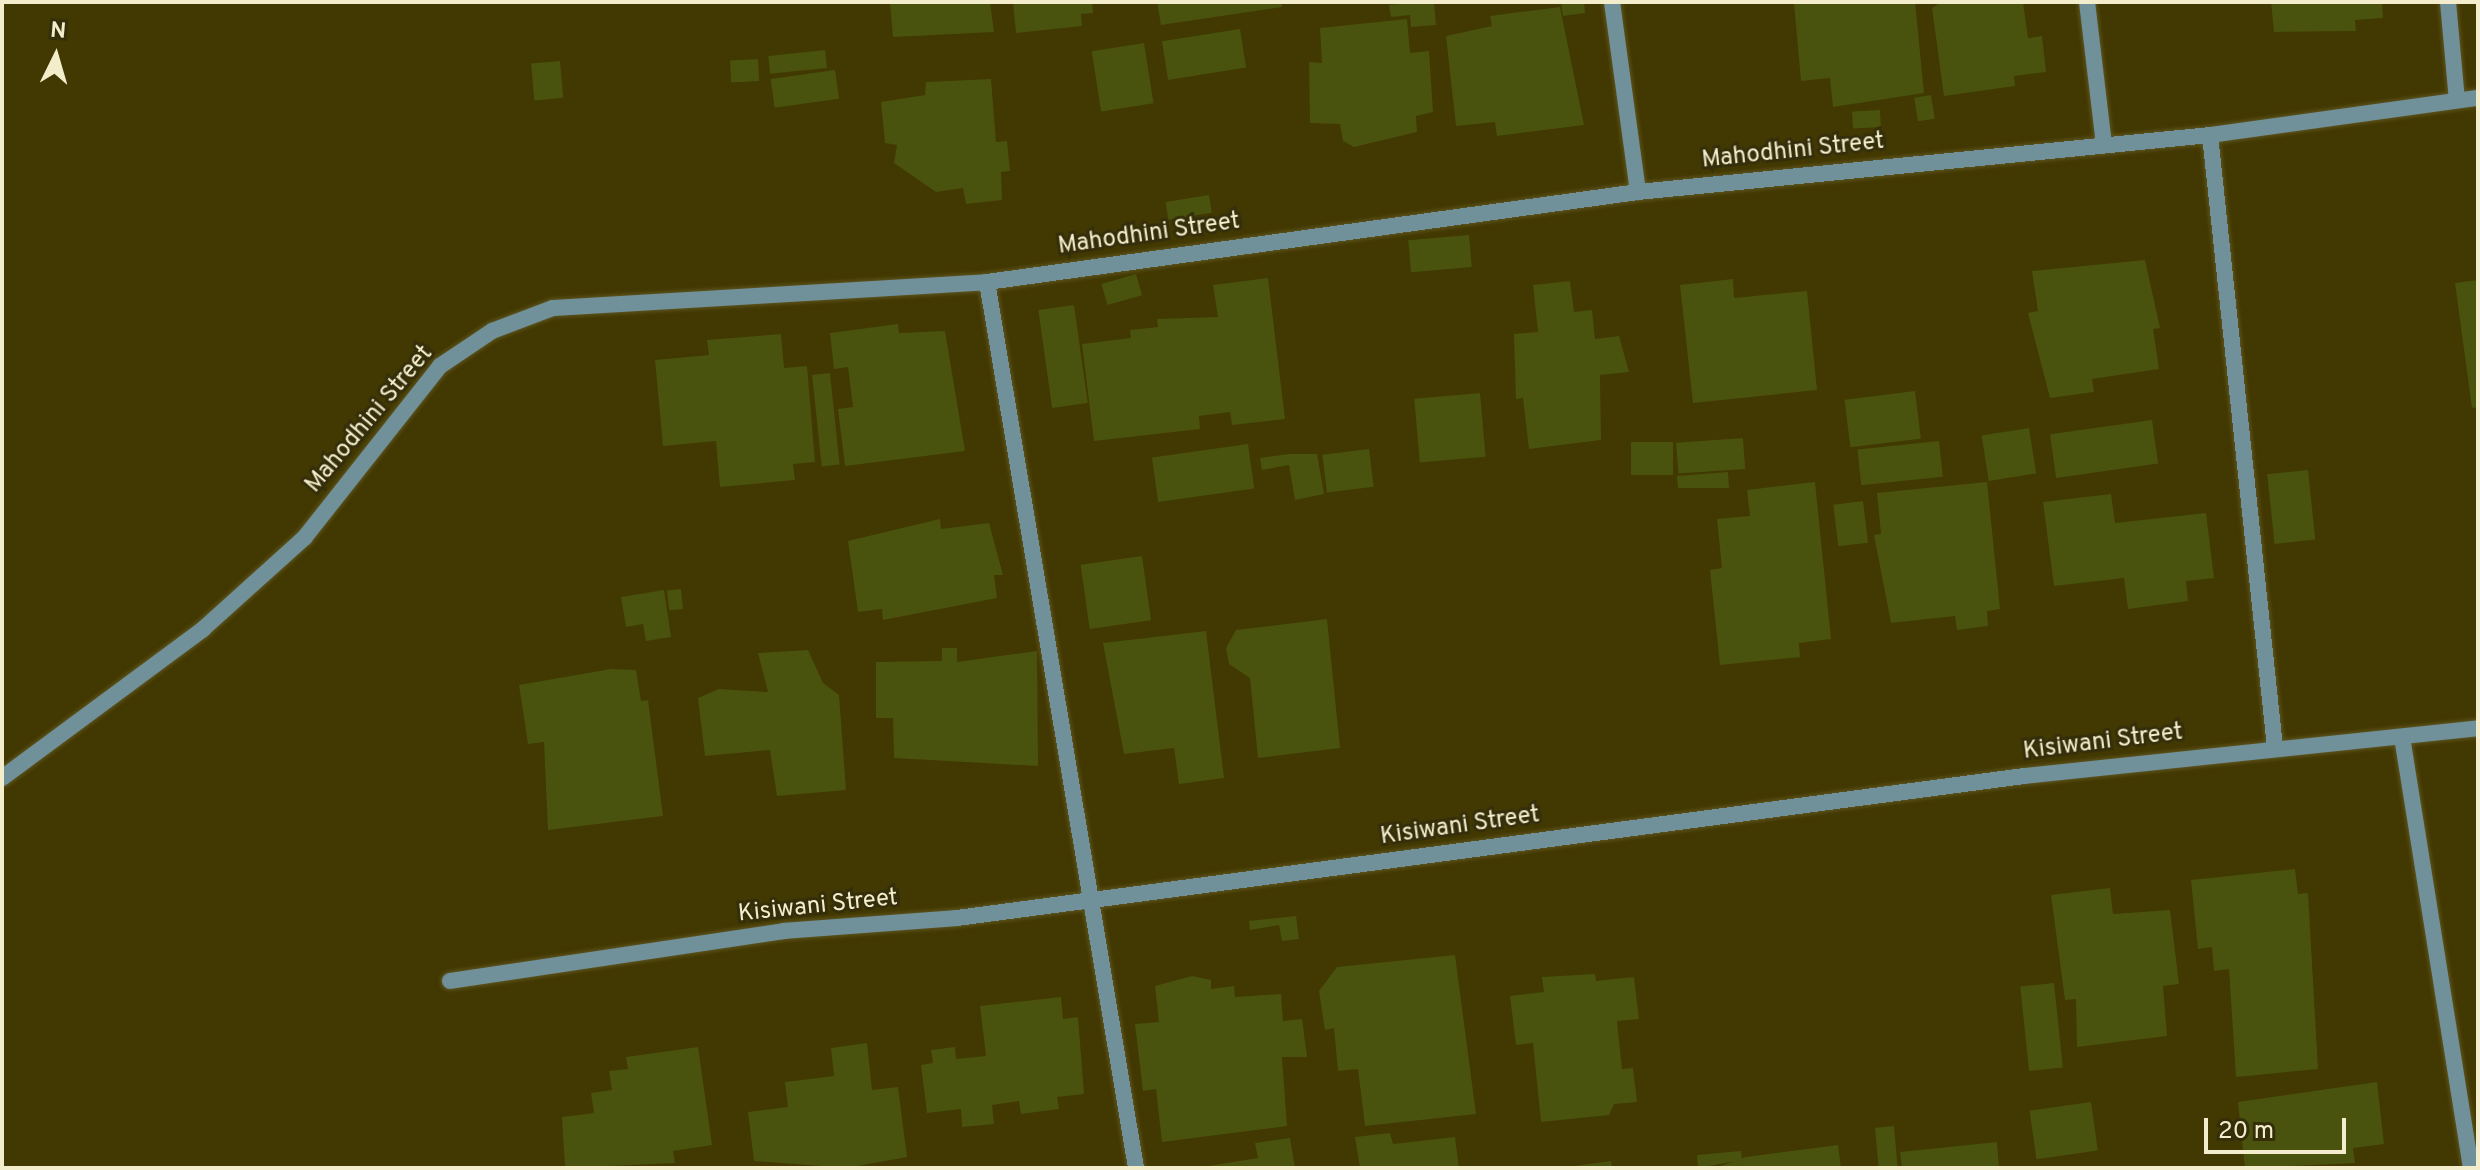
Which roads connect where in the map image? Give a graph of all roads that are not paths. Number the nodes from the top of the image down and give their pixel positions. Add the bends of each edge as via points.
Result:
1 (1612, 2) edge
2 (2087, 2) edge
3 (2448, 2) edge
4 (2478, 98) edge
5 (2457, 100) junction
6 (2210, 135) junction
7 (2104, 145) junction
8 (1638, 192) junction
9 (987, 282) junction
10 (2478, 728) edge
11 (2402, 737) junction
12 (2275, 747) junction
13 (2, 778) edge
14 (1093, 900) junction
15 (450, 981) dead end
16 (1136, 1168) edge
17 (2471, 1168) edge

1 - 8 street
2 - 7 street
3 - 5 street
4 - 5 street, Mahodhini Street
5 - 6 street, Mahodhini Street
6 - 7 street, Mahodhini Street
6 - 12 street
7 - 8 street, Mahodhini Street
8 - 9 street, Mahodhini Street
9 - 13 street, Mahodhini Street via 553,308 492,331 440,366 305,537 203,629
9 - 14 street
10 - 11 street, Kisiwani Street
11 - 12 street, Kisiwani Street
11 - 17 street
12 - 14 street, Kisiwani Street
14 - 15 street, Kisiwani Street via 784,931
14 - 16 street

